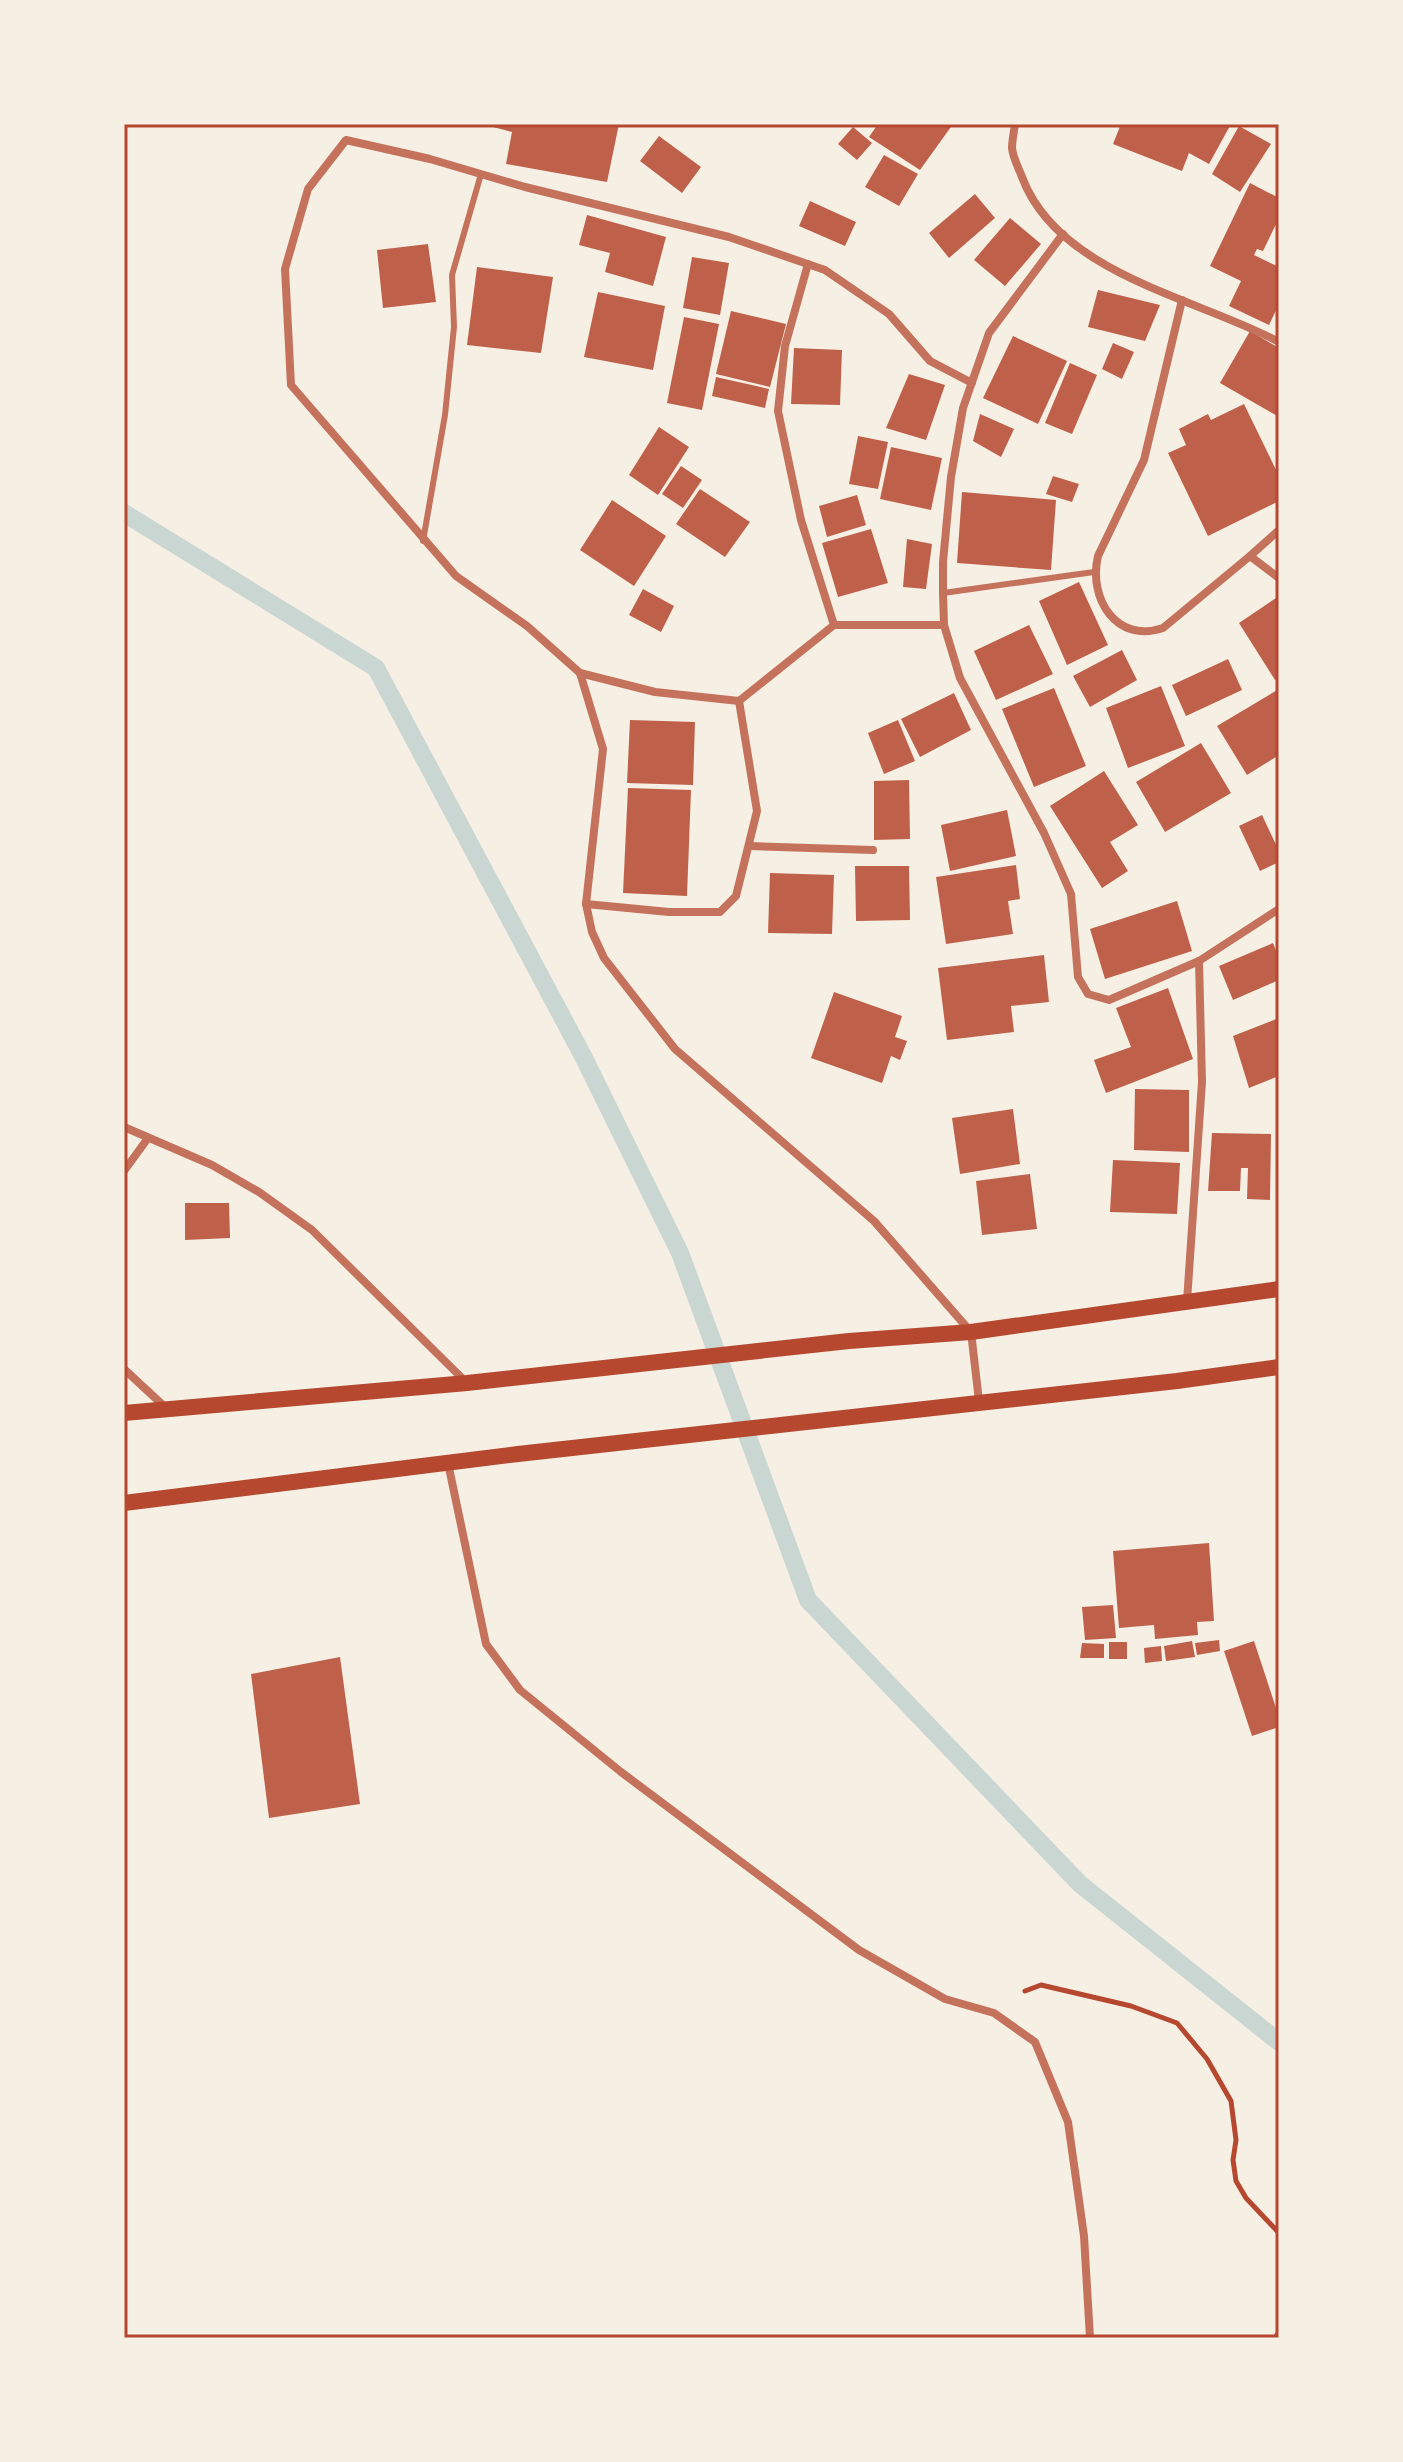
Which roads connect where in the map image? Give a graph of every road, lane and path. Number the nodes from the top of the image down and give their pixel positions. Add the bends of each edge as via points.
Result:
1 (1015, 124) edge
2 (481, 174) junction
3 (1063, 234) junction
4 (808, 264) junction
5 (1182, 300) junction
6 (1278, 338) edge
7 (972, 383) junction
8 (1279, 530) edge
9 (423, 541) junction
10 (1250, 556) junction
11 (1094, 572) junction
12 (1279, 578) edge
13 (943, 593) junction
14 (834, 625) junction
15 (944, 625) junction
16 (580, 673) junction
17 (739, 701) junction
18 (750, 846) junction
19 (873, 850) dead end
20 (586, 904) junction
21 (1279, 909) edge
22 (1199, 961) junction
23 (124, 1127) edge
24 (148, 1138) junction
25 (124, 1171) edge
26 (1279, 1289) edge
27 (1187, 1301) junction
28 (971, 1332) junction
29 (1279, 1367) edge
30 (124, 1369) edge
31 (467, 1383) junction
32 (979, 1401) junction
33 (166, 1408) junction
34 (124, 1413) edge
35 (448, 1463) junction
36 (124, 1503) edge
37 (994, 2013) junction
38 (1279, 2233) edge
39 (1279, 2332) edge
40 (1090, 2338) edge
41 (1275, 2338) edge

1 - 3 street via 1012,151 1026,188
2 - 4 street via 729,237
2 - 9 lane via 452,275 454,327 446,401
2 - 9 street via 346,140 308,189 285,269 291,385
3 - 5 street via 1120,274
3 - 7 street via 989,333
4 - 7 street via 889,314 930,361
4 - 14 street via 785,346 778,411 801,520
5 - 6 street
5 - 11 street via 1144,460
7 - 13 street via 951,477
8 - 10 street
9 - 16 street via 456,576 527,626
10 - 11 street via 1163,628 1147,634 1114,619 1102,604
10 - 12 street
11 - 13 lane
13 - 15 street
14 - 15 street
14 - 17 street
15 - 22 street via 960,678 1071,894 1078,977 1088,994 1109,1000
16 - 17 street via 655,692
16 - 20 street via 603,749
17 - 18 street via 757,811
18 - 19 street
18 - 20 street via 736,896 720,912
20 - 28 street via 604,958 675,1049 874,1221
21 - 22 street
22 - 27 street via 1202,1082
23 - 24 street
24 - 25 street
24 - 31 street via 212,1165 312,1230
26 - 27 main road
27 - 28 main road
28 - 31 main road
28 - 32 street
29 - 32 main road
30 - 33 street
31 - 33 main road
32 - 35 main road
33 - 34 main road
35 - 36 main road
35 - 37 street via 486,1644 520,1690 859,1950 945,1999
37 - 38 path via 1012,1995 1041,1985 1177,2023 1207,2059 1231,2101 1236,2181
37 - 40 street via 1035,2042 1068,2122 1084,2236
39 - 41 path

